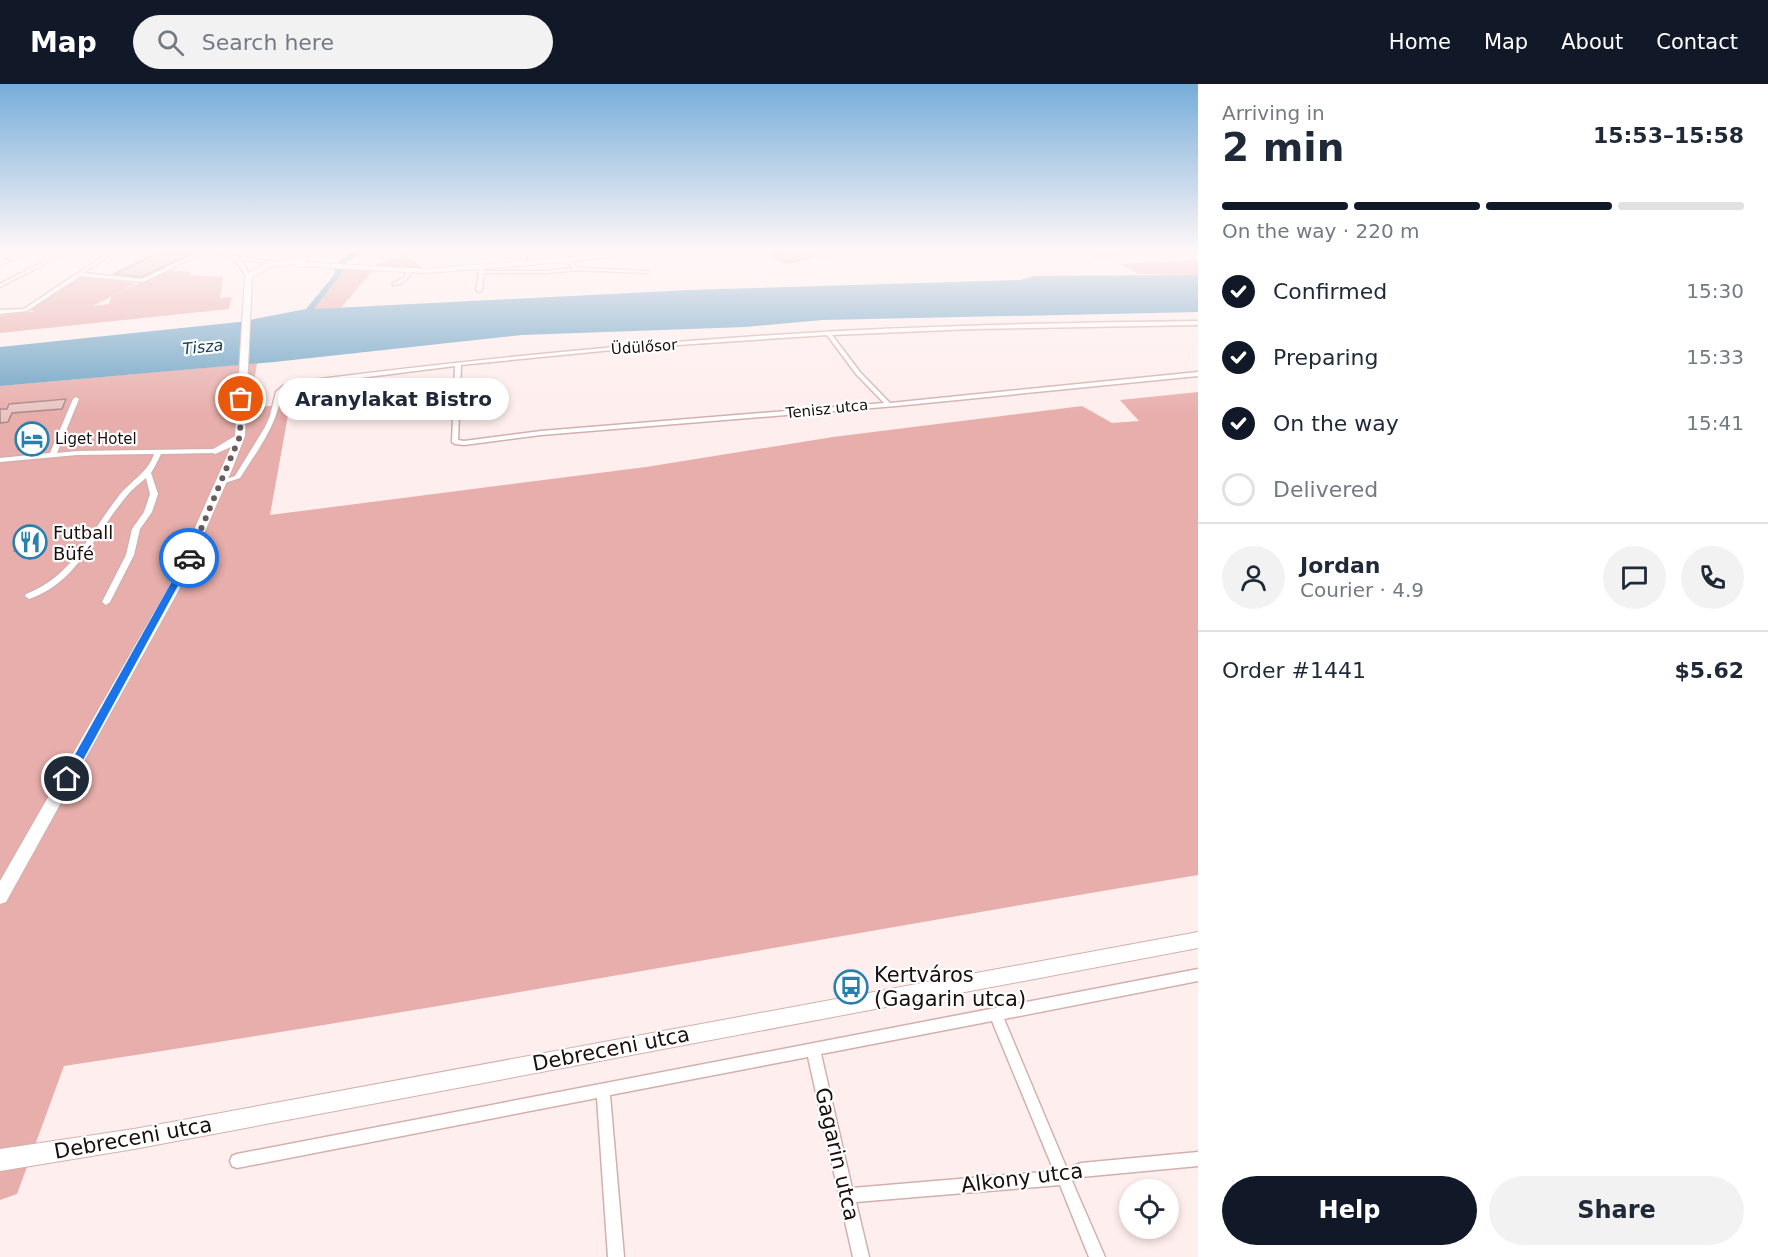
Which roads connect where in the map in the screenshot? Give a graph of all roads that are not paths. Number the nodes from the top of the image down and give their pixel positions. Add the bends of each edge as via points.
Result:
1 (31, 306) edge
2 (246, 306) edge
3 (0, 312) edge
4 (1198, 323) edge
5 (829, 334) junction
6 (459, 364) junction
7 (1198, 374) edge
8 (76, 399) dead end
9 (887, 403) junction
10 (239, 439) junction
11 (234, 449) junction
12 (215, 451) junction
13 (158, 452) junction
14 (52, 454) junction
15 (0, 460) edge
16 (229, 463) junction
17 (148, 474) junction
18 (222, 482) junction
19 (29, 596) dead end
20 (106, 602) dead end
21 (0, 897) edge
22 (1198, 940) edge
23 (1198, 975) edge
24 (996, 1015) junction
25 (813, 1050) junction
26 (603, 1090) junction
27 (0, 1154) edge
28 (23, 1156) junction
29 (1198, 1159) edge
30 (0, 1160) edge
31 (237, 1161) dead end
32 (1064, 1177) junction
33 (846, 1196) junction
34 (616, 1257) edge
35 (861, 1257) edge
36 (1097, 1257) edge

1 - 3 street
2 - 10 main road
4 - 5 street, Üdülősor via 915,328
5 - 6 street, Üdülősor
5 - 9 street
6 - 9 street, Tenisz utca via 455,442
6 - 18 street, Üdülősor via 285,387 278,393 275,415 267,432 238,477
7 - 9 street, Tenisz utca
8 - 14 street
10 - 11 main road
10 - 12 main road
11 - 12 main road
11 - 16 main road
12 - 13 street
12 - 16 main road via 226,453
13 - 14 street
13 - 17 street
14 - 15 street
16 - 18 main road
17 - 19 street via 121,498 62,575 48,588
17 - 20 street via 154,494
18 - 21 main road via 179,579
22 - 28 main road, Debreceni utca via 134,1139
23 - 24 street, Debreceni utca
24 - 25 street, Debreceni utca
24 - 32 street
25 - 26 street, Debreceni utca
25 - 33 street, Gagarin utca
26 - 31 street, Debreceni utca
26 - 34 street
27 - 28 main road
28 - 30 main road
29 - 32 street, Alkony utca via 1081,1170
32 - 33 street, Alkony utca
32 - 36 street
33 - 35 street, Gagarin utca

